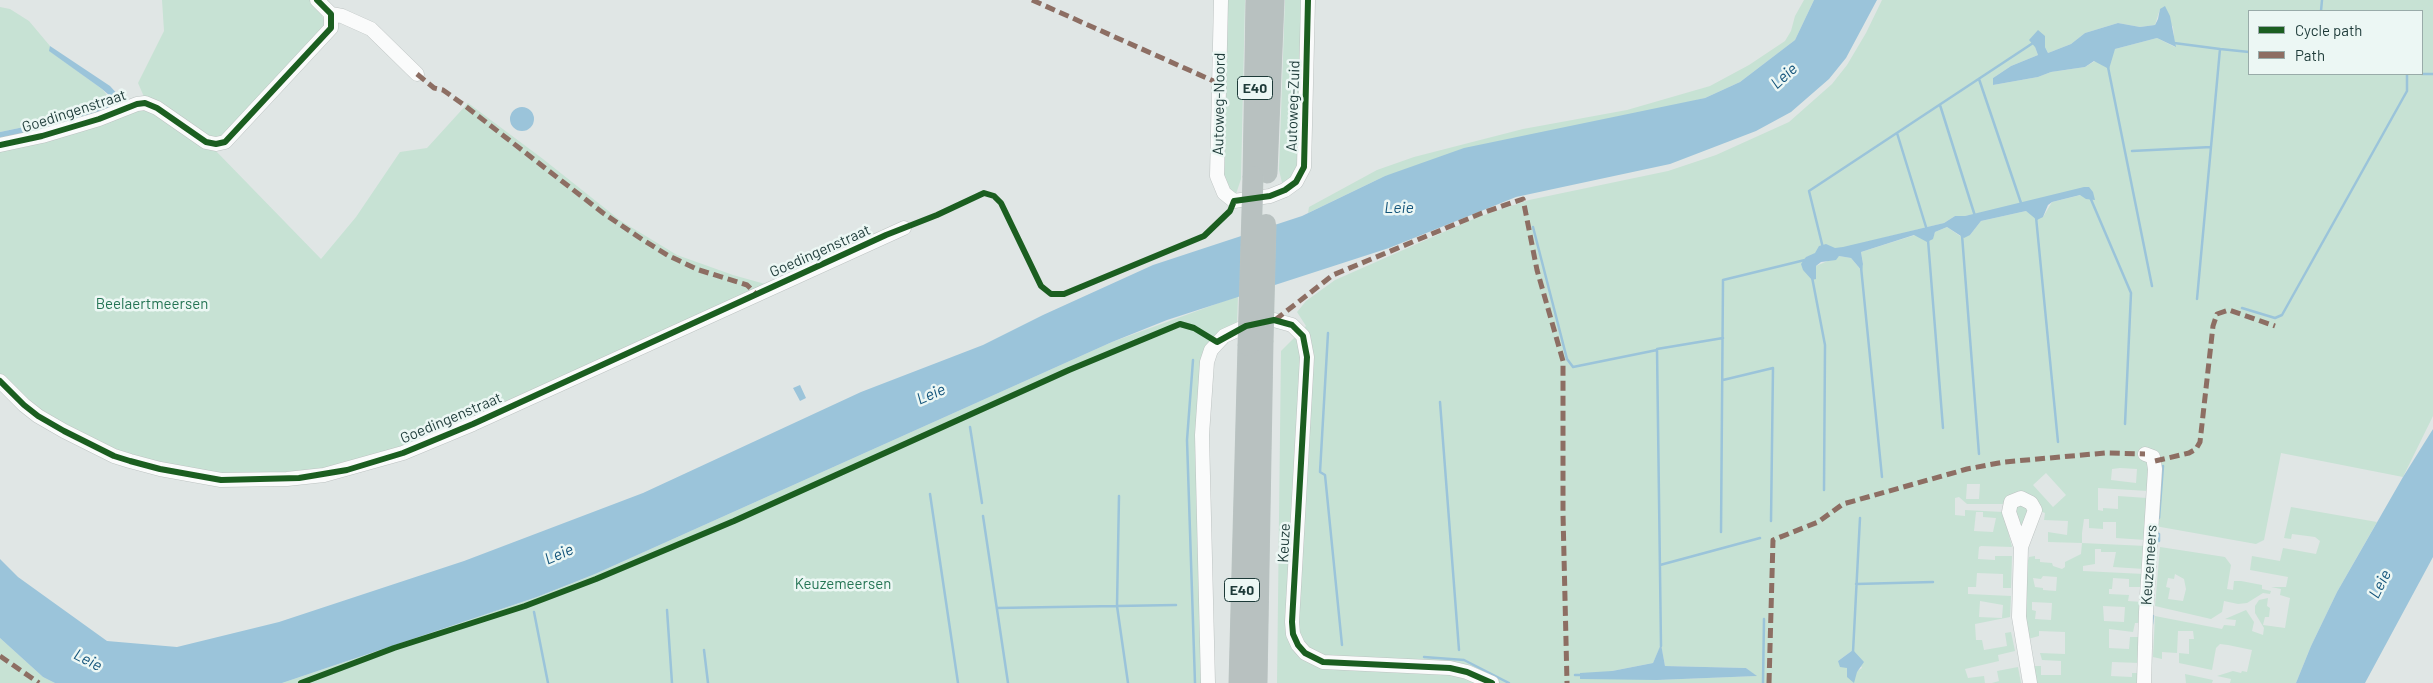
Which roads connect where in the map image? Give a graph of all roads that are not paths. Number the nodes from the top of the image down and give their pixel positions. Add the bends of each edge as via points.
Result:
1 (317, 0) edge
2 (1221, 0) edge
3 (1256, 0) edge
4 (1274, 0) edge
5 (1308, 0) edge
6 (331, 14) junction
7 (417, 74) dead end
8 (0, 145) edge
9 (1260, 175) junction
10 (1234, 201) joint
11 (904, 228) dead end
12 (1255, 344) junction
13 (0, 381) edge
14 (2145, 454) dead end
15 (2021, 547) dead end
16 (1258, 603) junction
17 (1208, 683) edge
18 (1239, 683) edge
19 (1256, 683) edge
20 (1263, 683) edge
21 (1492, 683) edge
22 (2030, 683) edge
23 (2144, 683) edge

1 - 6 street
2 - 10 street, Autoweg-Noord via 1217,176 1224,193
3 - 9 highway, E40
4 - 9 highway, E40
5 - 10 street, Autoweg-Zuid via 1304,168 1296,182 1285,190 1270,196
6 - 7 street via 371,29
6 - 8 street, Goedingenstraat via 331,28 225,142 206,142 157,108 137,104 99,119
9 - 12 highway, E40, bridge
11 - 13 street, Goedingenstraat via 465,427 403,453 324,474 287,479 221,480 130,461 89,444 38,416
12 - 16 highway, E40
12 - 18 highway, E40
14 - 23 street, Keuzemeers via 2153,457 2155,468
15 - 22 street via 2019,617
16 - 19 highway, E40
16 - 20 highway
17 - 21 street, Keuze via 1202,435 1206,362 1211,350 1224,336 1255,322 1274,320 1292,324 1303,336 1307,357 1292,622 1298,645 1305,653 1323,662 1450,668

